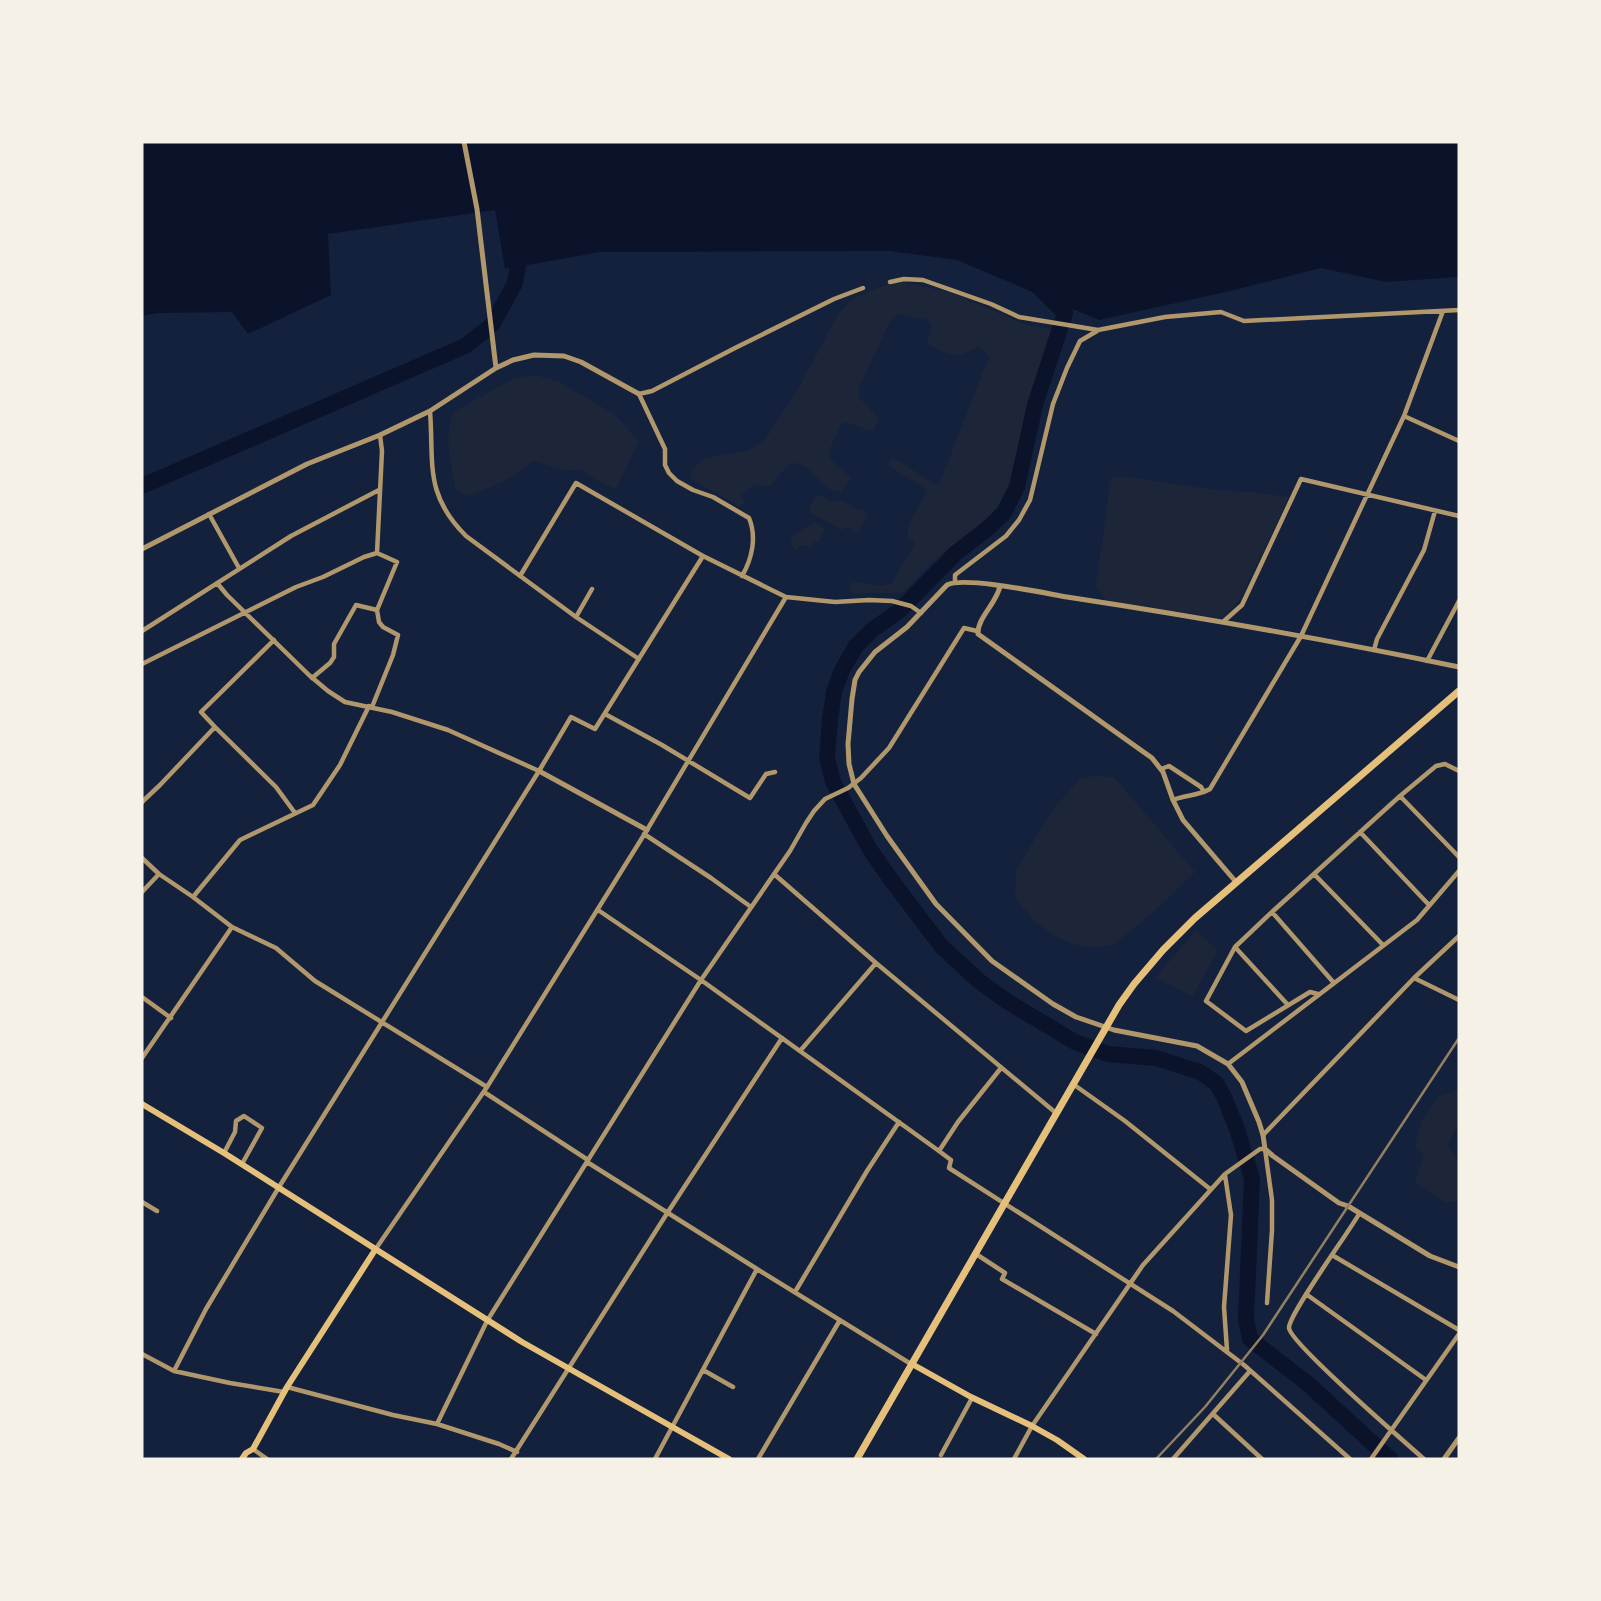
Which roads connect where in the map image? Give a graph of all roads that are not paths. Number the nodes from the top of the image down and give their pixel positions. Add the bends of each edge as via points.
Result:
1 (464, 142) edge
2 (890, 282) dead end
3 (863, 288) dead end
4 (1459, 310) edge
5 (1443, 311) junction
6 (1098, 330) junction
7 (496, 368) junction
8 (639, 394) junction
9 (430, 411) junction
10 (1404, 416) junction
11 (380, 435) junction
12 (1459, 441) edge
13 (379, 490) junction
14 (1368, 494) junction
15 (1435, 510) junction
16 (209, 514) junction
17 (1459, 516) edge
18 (142, 549) edge
19 (377, 552) junction
20 (703, 556) junction
21 (240, 568) junction
22 (520, 576) junction
23 (742, 576) junction
24 (954, 582) junction
25 (218, 583) junction
26 (1000, 586) junction
27 (592, 589) dead end
28 (786, 597) junction
29 (1459, 601) edge
30 (377, 610) junction
31 (245, 612) junction
32 (922, 614) junction
33 (576, 617) junction
34 (1224, 621) junction
35 (142, 631) edge
36 (977, 631) junction
37 (1301, 636) junction
38 (274, 640) junction
39 (1374, 650) junction
40 (639, 659) junction
41 (1427, 661) junction
42 (142, 664) edge
43 (1459, 667) edge
44 (312, 678) junction
45 (1459, 691) edge
46 (371, 707) junction
47 (605, 714) junction
48 (215, 727) junction
49 (689, 761) junction
50 (1161, 769) junction
51 (540, 771) junction
52 (1459, 771) edge
53 (775, 772) dead end
54 (854, 783) junction
55 (1204, 792) junction
56 (1400, 796) junction
57 (1173, 800) junction
58 (142, 802) edge
59 (295, 813) junction
60 (646, 832) junction
61 (1360, 832) junction
62 (1459, 857) edge
63 (142, 858) edge
64 (1459, 870) edge
65 (159, 873) junction
66 (774, 874) junction
67 (1314, 874) junction
68 (1236, 883) junction
69 (142, 892) edge
70 (193, 897) junction
71 (1430, 905) junction
72 (751, 907) junction
73 (598, 909) junction
74 (1272, 912) junction
75 (232, 928) junction
76 (1459, 936) edge
77 (1383, 945) junction
78 (1235, 947) junction
79 (876, 963) junction
80 (1414, 978) junction
81 (701, 980) junction
82 (1334, 984) junction
83 (1318, 995) junction
84 (142, 997) edge
85 (1459, 1000) edge
86 (1288, 1004) junction
87 (171, 1018) junction
88 (383, 1024) junction
89 (1106, 1028) junction
90 (782, 1038) junction
91 (800, 1051) junction
92 (142, 1058) edge
93 (1228, 1064) junction
94 (1001, 1068) junction
95 (1073, 1084) junction
96 (486, 1089) junction
97 (142, 1104) edge
98 (1056, 1113) junction
99 (899, 1122) junction
100 (1264, 1135) junction
101 (1265, 1149) junction
102 (939, 1151) junction
103 (224, 1153) junction
104 (588, 1161) junction
105 (242, 1164) junction
106 (1225, 1174) junction
107 (279, 1187) junction
108 (1210, 1189) junction
109 (142, 1202) edge
110 (1004, 1204) junction
111 (157, 1211) dead end
112 (668, 1212) junction
113 (1359, 1214) junction
114 (375, 1250) junction
115 (975, 1253) junction
116 (1332, 1255) junction
117 (1459, 1267) edge
118 (757, 1269) junction
119 (1131, 1283) junction
120 (795, 1292) junction
121 (1306, 1294) junction
122 (1267, 1303) dead end
123 (840, 1320) junction
124 (487, 1321) junction
125 (1459, 1332) edge
126 (1096, 1334) junction
127 (1227, 1351) junction
128 (142, 1354) edge
129 (912, 1364) junction
130 (569, 1368) junction
131 (702, 1370) junction
132 (174, 1371) junction
133 (1250, 1371) junction
134 (1426, 1380) junction
135 (733, 1387) dead end
136 (285, 1389) junction
137 (972, 1398) junction
138 (1213, 1413) junction
139 (437, 1424) junction
140 (672, 1426) junction
141 (1032, 1426) junction
142 (1391, 1432) junction
143 (1459, 1438) edge
144 (253, 1449) junction
145 (517, 1452) junction
146 (941, 1455) dead end
147 (242, 1459) edge
148 (267, 1459) edge
149 (511, 1459) edge
150 (654, 1459) edge
151 (729, 1459) edge
152 (758, 1459) edge
153 (857, 1459) edge
154 (1014, 1459) edge
155 (1084, 1459) edge
156 (1173, 1459) edge
157 (1262, 1459) edge
158 (1350, 1459) edge
159 (1371, 1459) edge
160 (1424, 1459) edge
161 (1444, 1459) edge

1 - 7 street
2 - 6 street via 923,281 1019,317
3 - 8 street
4 - 5 street
5 - 6 street via 1244,321 1221,312
5 - 10 street
6 - 24 street via 1080,341 1067,368 1053,404 1030,500 1019,520 1006,536 956,575
7 - 8 street via 534,355 564,356
7 - 9 street
8 - 23 street via 665,449 669,473 749,518 751,559
9 - 11 street
9 - 22 street via 432,472 443,509 466,536
10 - 12 street
10 - 14 street
11 - 13 street
11 - 16 street via 307,464
13 - 19 street
13 - 21 street
14 - 15 street
14 - 34 street via 1301,479 1242,605
14 - 37 street
15 - 17 street
15 - 39 street via 1424,550
16 - 18 street
16 - 21 street
19 - 30 street via 397,562
19 - 31 street
20 - 22 street via 576,482
20 - 23 street
20 - 40 street
21 - 25 street
22 - 33 street
23 - 28 street
24 - 26 street
24 - 32 street
25 - 31 street
25 - 35 street
26 - 34 street
26 - 36 street
27 - 33 street
28 - 32 street via 892,601
28 - 49 street
29 - 41 street
30 - 44 street via 356,605 334,644 334,657
30 - 46 street via 383,627 398,635
31 - 38 street
31 - 42 street
32 - 54 street via 874,652 855,680 848,744
33 - 40 street
34 - 37 street
36 - 50 street via 1144,751
36 - 54 street via 964,628 889,748
37 - 39 street
37 - 55 street via 1216,780
38 - 44 street
38 - 48 street via 201,712
39 - 41 street
40 - 47 street
41 - 43 street
44 - 46 street via 345,702
45 - 68 main road
46 - 51 street via 448,730
46 - 59 street via 321,794 313,805
47 - 49 street
47 - 51 street via 596,729 571,717
48 - 58 street
48 - 59 street via 276,787
49 - 53 street via 750,798 766,774
49 - 60 street
50 - 55 street via 1168,766
50 - 57 street
51 - 60 street
51 - 88 street
52 - 56 street via 1445,764 1436,766
54 - 66 street via 825,799
54 - 89 street via 936,904 992,961 1053,1004
55 - 57 street
56 - 61 street
56 - 62 street
57 - 68 street via 1189,829
59 - 70 street via 240,840
60 - 72 street
60 - 73 street
61 - 67 street
61 - 71 street
63 - 65 street
64 - 71 street
65 - 69 street
65 - 70 street
66 - 72 street
66 - 79 street
67 - 74 street
67 - 77 street
68 - 89 main road via 1163,950
70 - 75 street
71 - 77 street
72 - 81 street
73 - 81 street
73 - 96 street
74 - 78 street
74 - 82 street
75 - 87 street
75 - 88 street via 276,948 315,981
76 - 80 street
77 - 82 street
78 - 86 street
78 - 86 street via 1206,1000 1246,1031
79 - 91 street
79 - 94 street
80 - 85 street
80 - 100 street
81 - 90 street
81 - 104 street
82 - 83 street
83 - 86 street via 1310,992
83 - 93 street
84 - 87 street
87 - 92 street
88 - 96 street
88 - 107 street
89 - 93 street via 1197,1046
89 - 95 main road
90 - 91 street
90 - 112 street
91 - 99 street
93 - 100 street via 1242,1082
94 - 98 street
94 - 102 street
95 - 98 main road
95 - 108 street
96 - 104 street
96 - 114 street
97 - 103 main road
98 - 110 main road
99 - 102 street
99 - 120 street
100 - 101 street
101 - 106 street
101 - 113 street
101 - 122 street via 1272,1200
102 - 110 street via 951,1160 949,1168
103 - 105 main road
103 - 105 street via 236,1121 244,1116 262,1128
104 - 112 street
104 - 124 street
105 - 107 main road
106 - 108 street
106 - 127 street via 1231,1215 1224,1307
107 - 114 main road
107 - 132 street
108 - 119 street
109 - 111 street
110 - 115 main road
110 - 119 street
112 - 118 street
112 - 130 street
113 - 116 street
113 - 117 street via 1430,1256
114 - 124 main road
114 - 136 main road
115 - 126 street via 1005,1273 1002,1279
115 - 129 main road
116 - 121 street
116 - 125 street
118 - 120 street
118 - 131 street
119 - 126 street
119 - 127 street
120 - 123 street
121 - 134 street
121 - 142 street via 1288,1327 1291,1334
123 - 129 street
123 - 152 street
124 - 130 main road
124 - 139 street
125 - 134 street
126 - 141 street
127 - 133 street
128 - 132 street
129 - 137 main road
129 - 153 main road
130 - 140 main road
130 - 145 street
131 - 135 street
131 - 140 street
132 - 136 street
133 - 138 street
133 - 158 street
134 - 142 street
136 - 139 street
136 - 144 main road
137 - 141 main road
137 - 146 street
138 - 156 street
138 - 157 street
139 - 145 street
140 - 150 street
140 - 151 main road
141 - 154 street
141 - 155 main road
142 - 159 street
142 - 160 street
143 - 161 street
144 - 147 main road
144 - 148 street
145 - 149 street

